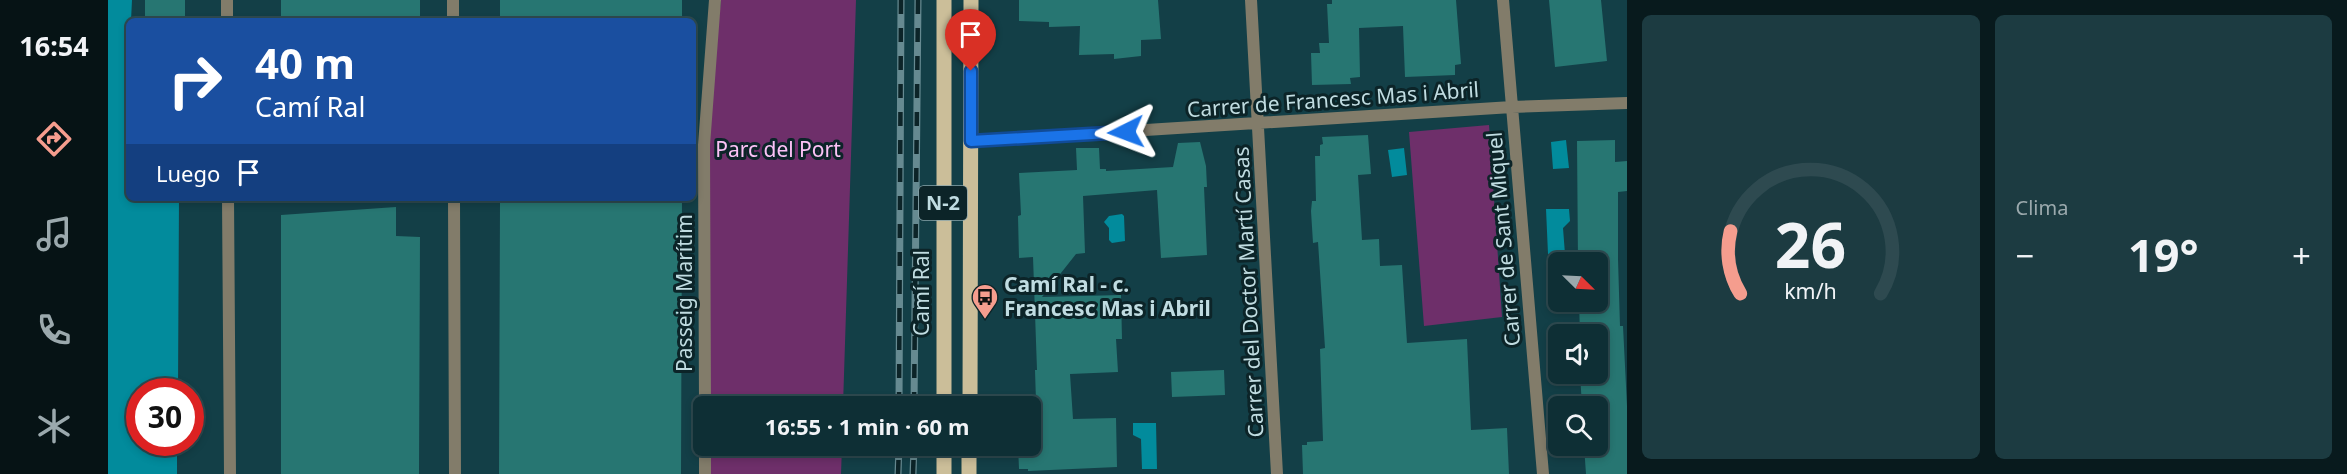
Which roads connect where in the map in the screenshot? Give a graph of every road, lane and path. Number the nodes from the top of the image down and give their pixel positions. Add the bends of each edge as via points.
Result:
1 (227, 0) edge
2 (453, 0) edge
3 (715, 0) edge
4 (944, 0) edge
5 (971, 0) edge
6 (1251, 0) edge
7 (1503, 0) edge
8 (227, 18) edge
9 (453, 18) edge
10 (1627, 103) edge
11 (1512, 108) junction
12 (1259, 125) junction
13 (971, 141) junction
14 (699, 146) edge
15 (228, 201) edge
16 (454, 201) edge
17 (705, 396) edge
18 (944, 396) edge
19 (970, 396) edge
20 (705, 456) edge
21 (944, 456) edge
22 (969, 456) edge
23 (230, 474) edge
24 (455, 474) edge
25 (705, 474) edge
26 (944, 474) edge
27 (969, 474) edge
28 (1277, 474) edge
29 (1543, 474) edge

1 - 8 street
2 - 9 street
3 - 14 street, Passeig Marítim
4 - 18 main road, Camí Ral / N-2
5 - 13 main road, N-2
6 - 12 street, Carrer del Doctor Martí Casas
7 - 11 street, Carrer de Sant Miquel
10 - 11 street, Carrer de Francesc Mas i Abril
11 - 12 street, Carrer de Francesc Mas i Abril
11 - 29 street, Carrer de Sant Miquel
12 - 13 street, Carrer de Francesc Mas i Abril
12 - 28 street, Carrer del Doctor Martí Casas
13 - 19 main road, N-2
14 - 17 street, Passeig Marítim
15 - 23 street
16 - 24 street
20 - 25 street
21 - 26 main road
22 - 27 main road

